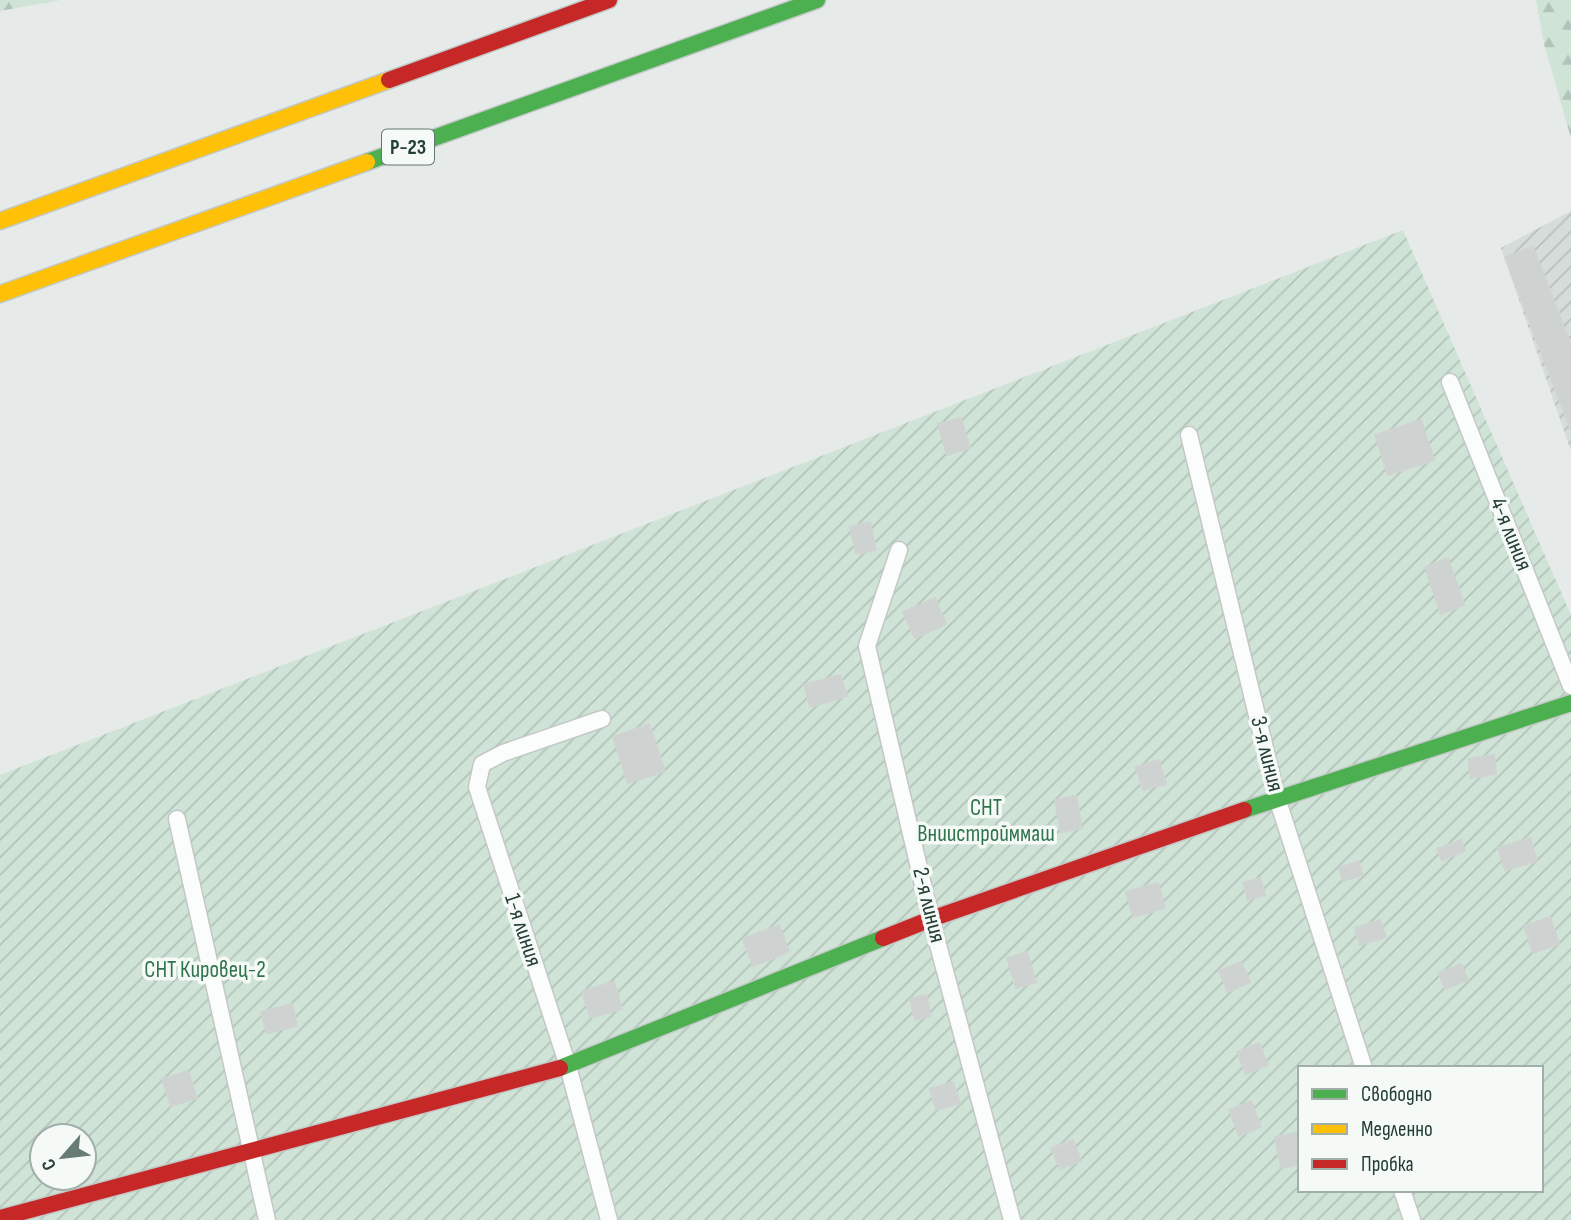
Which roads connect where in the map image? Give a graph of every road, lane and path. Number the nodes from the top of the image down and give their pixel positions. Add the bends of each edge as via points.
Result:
1 (609, 0) edge
2 (817, 0) edge
3 (0, 221) edge
4 (0, 295) edge
5 (1450, 383) dead end
6 (1189, 435) dead end
7 (899, 550) dead end
8 (1571, 685) edge
9 (1571, 703) edge
10 (602, 719) dead end
11 (1278, 798) junction
12 (177, 819) dead end
13 (931, 919) junction
14 (568, 1066) junction
15 (1363, 1066) edge
16 (250, 1153) junction
17 (1403, 1192) edge
18 (0, 1218) edge
19 (267, 1220) edge
20 (609, 1220) edge
21 (1012, 1220) edge
22 (1412, 1220) edge

1 - 3 main road
2 - 4 main road, Р-23
5 - 8 lane, 4-я линия
6 - 11 lane, 3-я линия
7 - 13 lane, 2-я линия via 867,646
9 - 11 main road
10 - 14 lane, 1-я линия via 482,764 477,787
11 - 13 main road
11 - 15 lane, 3-я линия
12 - 16 lane
13 - 14 main road
13 - 21 lane, 2-я линия
14 - 16 main road
14 - 20 lane, 1-я линия
16 - 18 main road
16 - 19 lane
17 - 22 lane

